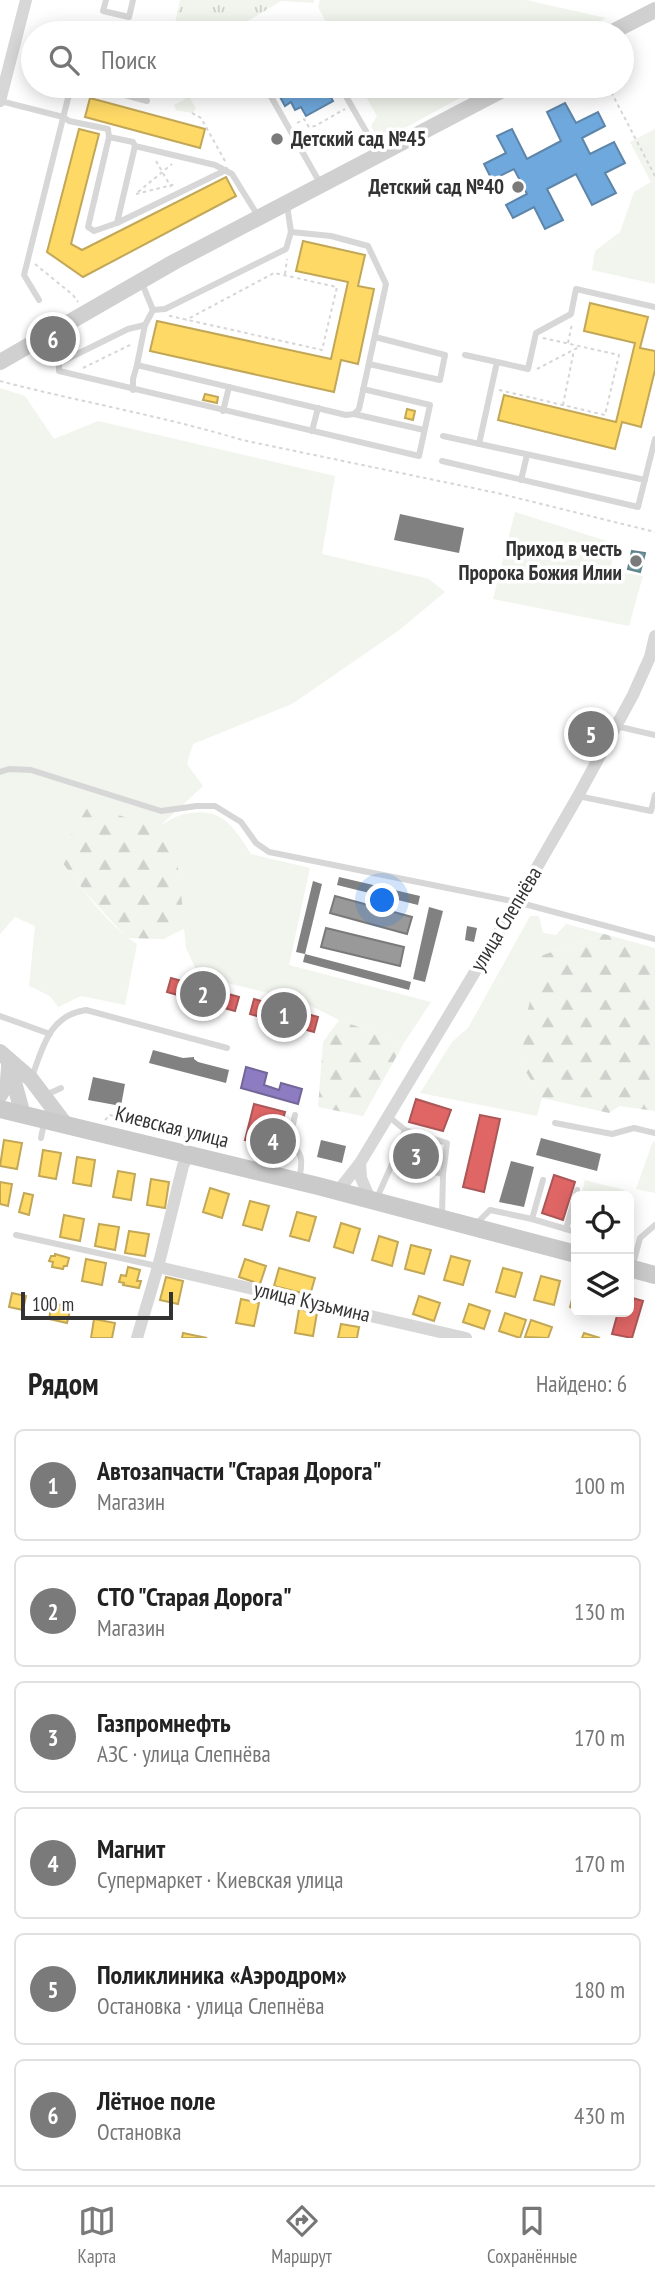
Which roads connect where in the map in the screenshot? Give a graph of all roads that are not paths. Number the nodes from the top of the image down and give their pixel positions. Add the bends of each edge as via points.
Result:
1 (26, 0) edge
2 (106, 0) edge
3 (133, 0) edge
4 (655, 10) edge
5 (633, 21) edge
6 (68, 98) edge
7 (141, 98) edge
8 (272, 98) edge
9 (347, 98) edge
10 (487, 98) edge
11 (148, 100) dead end
12 (0, 101) edge
13 (63, 117) junction
14 (109, 136) junction
15 (135, 146) junction
16 (379, 154) junction
17 (229, 172) junction
18 (321, 185) junction
19 (286, 203) junction
20 (259, 218) junction
21 (117, 223) junction
22 (291, 232) junction
23 (141, 281) junction
24 (39, 300) dead end
25 (655, 307) edge
26 (153, 310) junction
27 (145, 325) junction
28 (375, 337) junction
29 (466, 355) dead end
30 (0, 362) edge
31 (497, 362) junction
32 (369, 364) junction
33 (136, 365) junction
34 (229, 387) junction
35 (363, 389) junction
36 (133, 390) junction
37 (318, 408) junction
38 (223, 411) junction
39 (354, 414) junction
40 (424, 430) junction
41 (312, 431) junction
42 (443, 436) dead end
43 (655, 439) edge
44 (479, 444) junction
45 (527, 454) junction
46 (442, 461) dead end
47 (521, 480) junction
48 (645, 480) junction
49 (655, 636) edge
50 (616, 726) junction
51 (655, 735) edge
52 (0, 772) edge
53 (655, 795) edge
54 (578, 796) junction
55 (653, 812) edge
56 (517, 902) junction
57 (655, 939) edge
58 (0, 1016) edge
59 (50, 1034) junction
60 (227, 1048) dead end
61 (4, 1055) edge
62 (31, 1079) junction
63 (61, 1087) dead end
64 (0, 1095) edge
65 (44, 1096) junction
66 (0, 1110) edge
67 (23, 1115) junction
68 (295, 1115) dead end
69 (387, 1115) junction
70 (45, 1119) junction
71 (555, 1123) dead end
72 (65, 1124) junction
73 (405, 1130) junction
74 (655, 1133) edge
75 (41, 1138) dead end
76 (188, 1155) junction
77 (393, 1161) junction
78 (360, 1163) junction
79 (443, 1174) junction
80 (543, 1180) dead end
81 (299, 1181) junction
82 (577, 1190) dead end
83 (338, 1191) junction
84 (373, 1200) junction
85 (442, 1218) junction
86 (532, 1219) junction
87 (655, 1225) edge
88 (473, 1226) junction
89 (566, 1229) junction
90 (571, 1230) edge
91 (16, 1235) dead end
92 (634, 1246) edge
93 (571, 1253) edge
94 (158, 1266) junction
95 (634, 1270) edge
96 (655, 1275) edge
97 (136, 1338) edge
98 (467, 1338) edge

1 - 12 street
2 - 3 lane via 103,11 129,17
4 - 5 street
6 - 13 lane
7 - 11 lane
8 - 18 lane
9 - 16 lane
10 - 16 street
12 - 13 lane
13 - 14 lane via 108,129
13 - 24 lane via 24,275
14 - 15 lane
14 - 21 lane via 88,227 94,231
15 - 17 lane
15 - 21 lane
16 - 18 street
17 - 20 lane
17 - 21 lane
18 - 19 street
19 - 20 street
19 - 22 lane
20 - 23 street
22 - 26 lane via 286,249 165,309
22 - 28 lane via 331,236 368,247 386,284
23 - 26 lane
23 - 30 street
25 - 31 lane via 576,289 570,314 536,333 528,369
26 - 27 lane
27 - 33 lane
27 - 36 lane via 59,363 59,371
28 - 32 lane
28 - 32 lane via 445,355 440,380
29 - 31 lane
31 - 44 lane
32 - 35 lane
33 - 34 lane
33 - 36 lane
34 - 37 lane
34 - 38 lane
35 - 39 lane
35 - 40 lane via 430,405
36 - 38 lane
37 - 39 lane
37 - 41 lane
38 - 41 lane
39 - 40 lane
40 - 41 lane via 419,456
42 - 44 lane
43 - 48 lane
44 - 45 lane
45 - 47 lane
45 - 48 lane
46 - 47 lane
47 - 48 lane via 638,507
49 - 50 street, улица Слепнёва via 650,657
50 - 51 lane
50 - 54 street, улица Слепнёва
52 - 56 lane via 31,770 161,811 215,806 241,822 269,852
53 - 55 lane
54 - 55 lane
54 - 56 street, улица Слепнёва
56 - 57 lane
56 - 69 street, улица Слепнёва
58 - 59 lane
59 - 60 lane via 63,1017 86,1010
59 - 62 lane
61 - 62 street
61 - 64 street via 8,1081
61 - 67 street
62 - 65 street
62 - 67 street via 32,1092
63 - 65 lane
65 - 72 street
66 - 67 main road, Киевская улица
67 - 70 main road, Киевская улица
68 - 81 lane via 289,1142 302,1161
69 - 73 lane
69 - 78 street, улица Слепнёва
70 - 72 main road, Киевская улица
70 - 75 lane
71 - 74 lane via 611,1134 634,1128
72 - 76 main road, Киевская улица
73 - 77 lane
73 - 79 lane via 447,1143
76 - 81 main road, Киевская улица
76 - 94 street
77 - 79 lane
77 - 84 lane
78 - 83 street, улица Слепнёва
78 - 84 street via 361,1178
79 - 85 lane
80 - 86 lane
81 - 83 main road, Киевская улица
82 - 89 lane
83 - 84 main road, Киевская улица
84 - 85 main road, Киевская улица
85 - 88 main road, Киевская улица
86 - 88 lane via 490,1210
86 - 89 lane
87 - 92 lane
88 - 93 main road, Киевская улица
89 - 90 lane
91 - 94 lane
94 - 97 street
94 - 98 street, улица Кузьмина
95 - 96 main road

